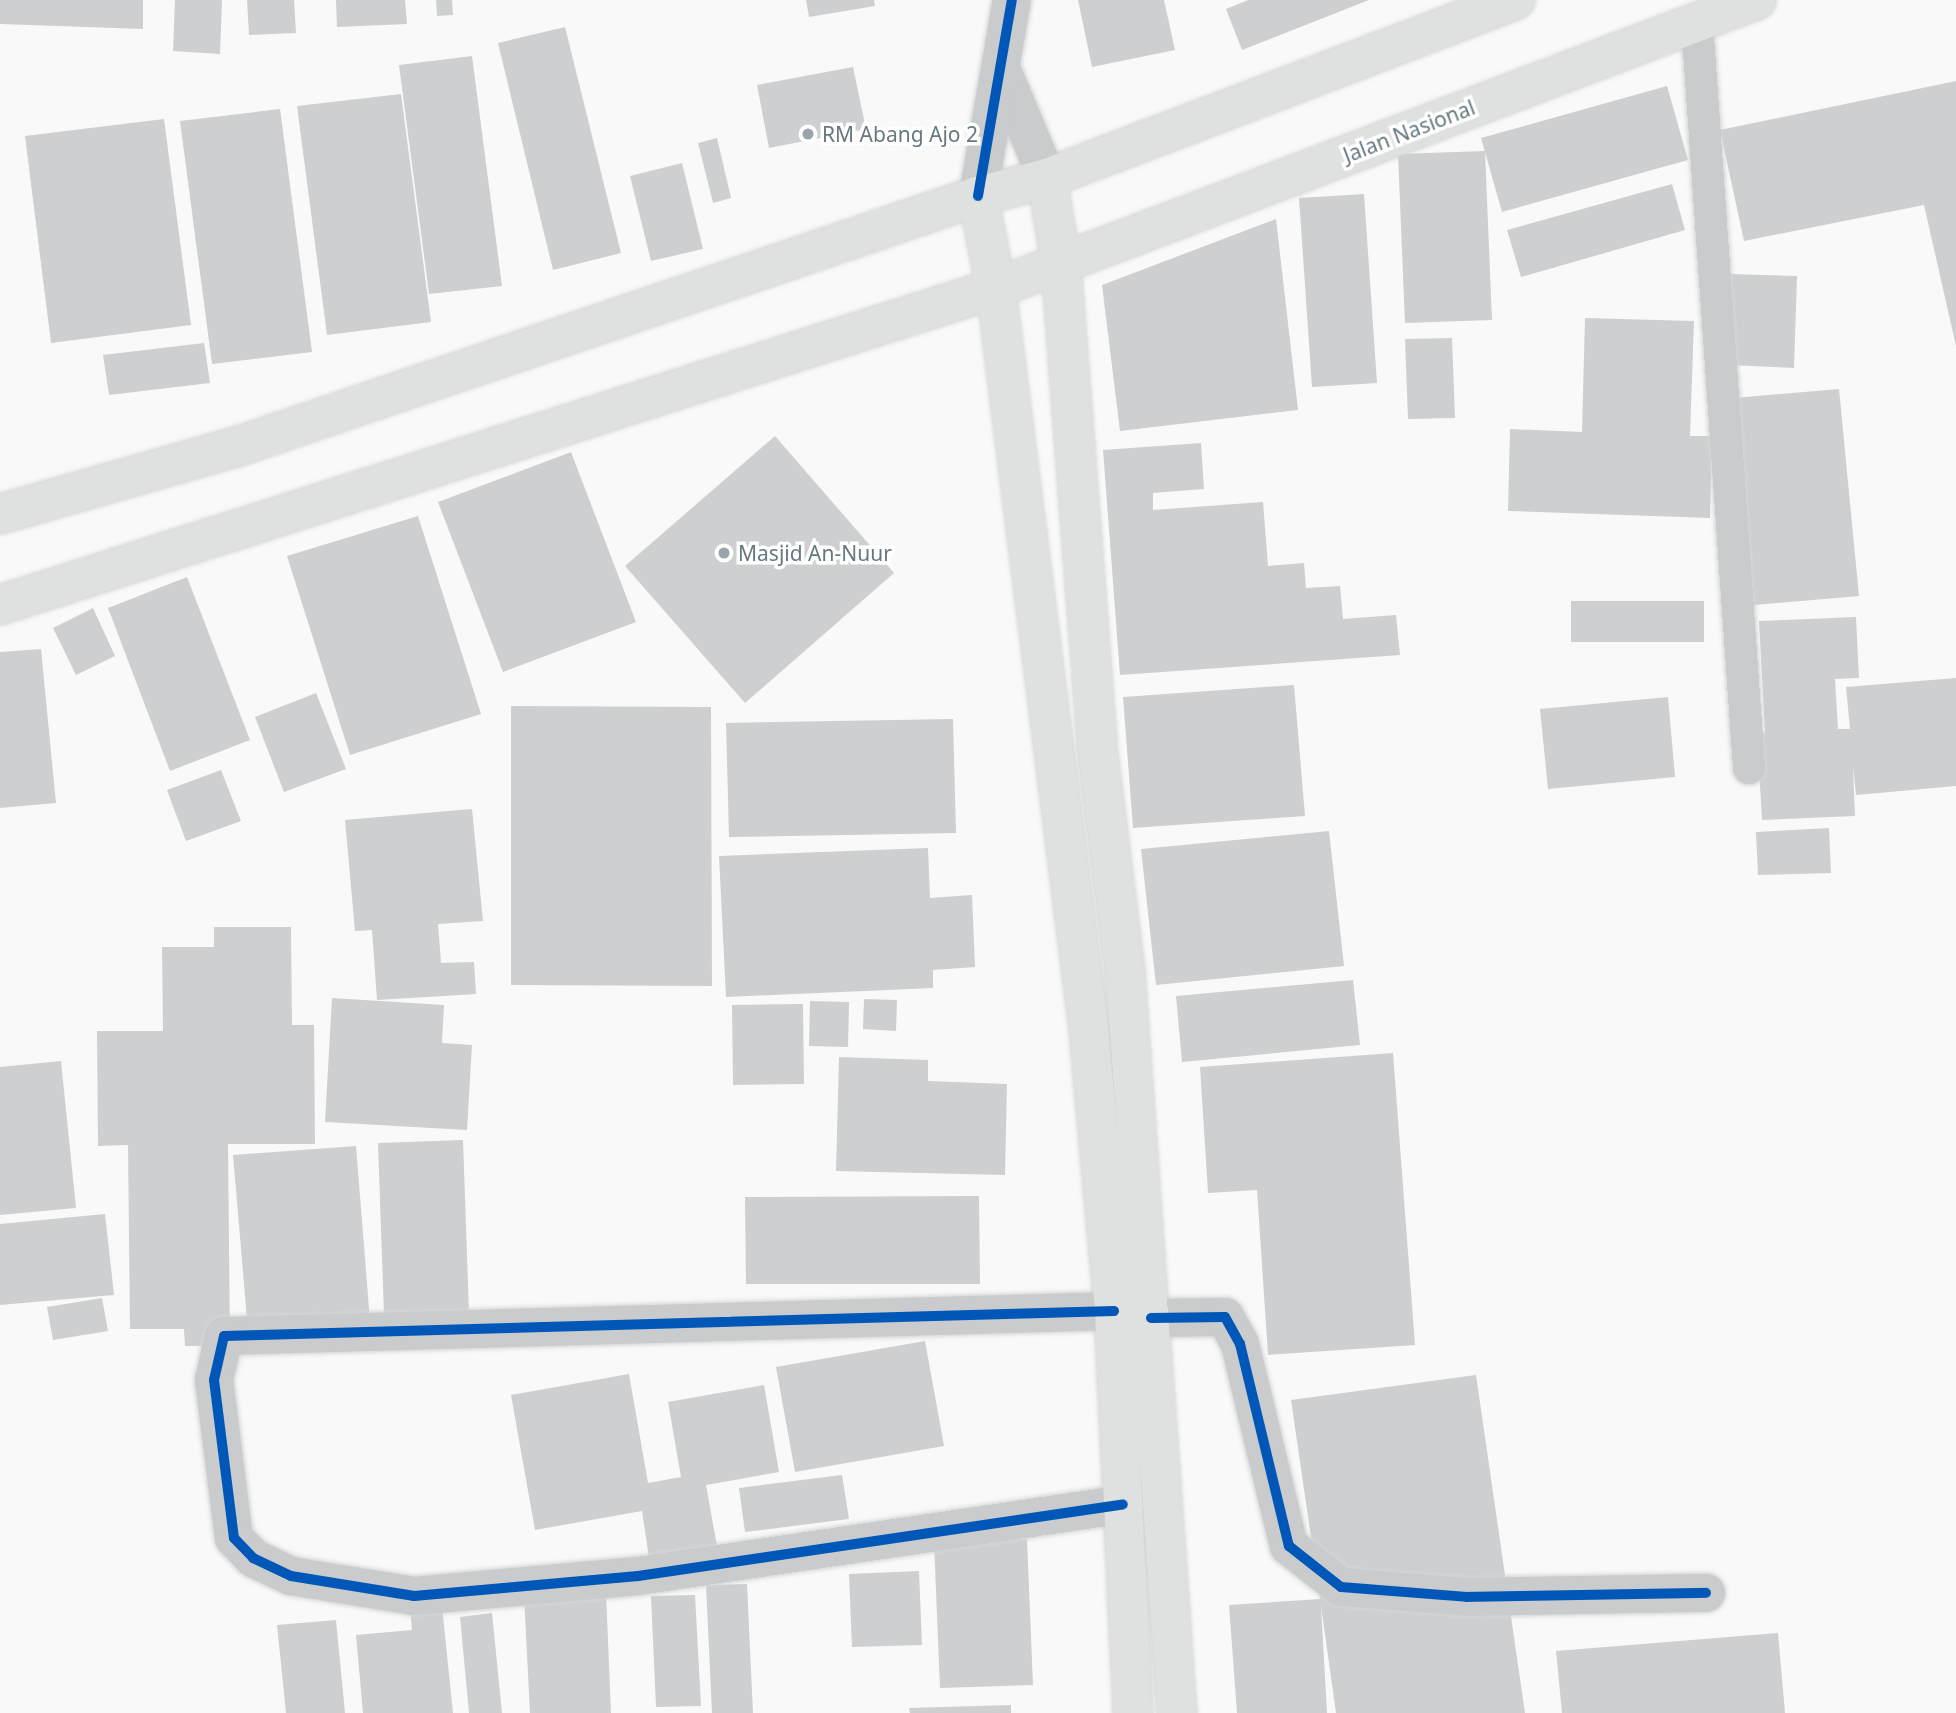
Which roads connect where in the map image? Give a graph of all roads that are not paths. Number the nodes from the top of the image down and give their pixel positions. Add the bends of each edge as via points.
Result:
1 (1012, 0) edge
2 (1515, 0) edge
3 (1756, 0) edge
4 (1697, 22) junction
5 (1001, 68) junction
6 (1047, 178) junction
7 (978, 196) junction
8 (1061, 263) junction
9 (996, 288) junction
10 (0, 514) edge
11 (0, 605) edge
12 (1749, 768) dead end
13 (1114, 1311) junction
14 (1151, 1318) junction
15 (1123, 1504) junction
16 (1706, 1593) dead end
17 (1133, 1713) edge
18 (1177, 1713) edge

1 - 5 street
2 - 6 highway
3 - 4 highway, Jalan Nasional
4 - 8 highway, Jalan Nasional
4 - 12 lane
5 - 6 street
5 - 7 street
6 - 7 highway
6 - 8 highway
7 - 9 highway
7 - 10 highway via 239,446
8 - 9 highway, Jalan Nasional
8 - 14 highway via 1098,755 1125,972
9 - 11 highway, Jalan Nasional
9 - 13 highway via 1089,1030
13 - 15 highway
13 - 15 street via 224,1336 214,1380 234,1538 253,1558 291,1576 414,1596 638,1576
14 - 16 street via 1225,1317 1240,1344 1289,1546 1341,1587 1466,1597
14 - 18 highway
15 - 17 highway

